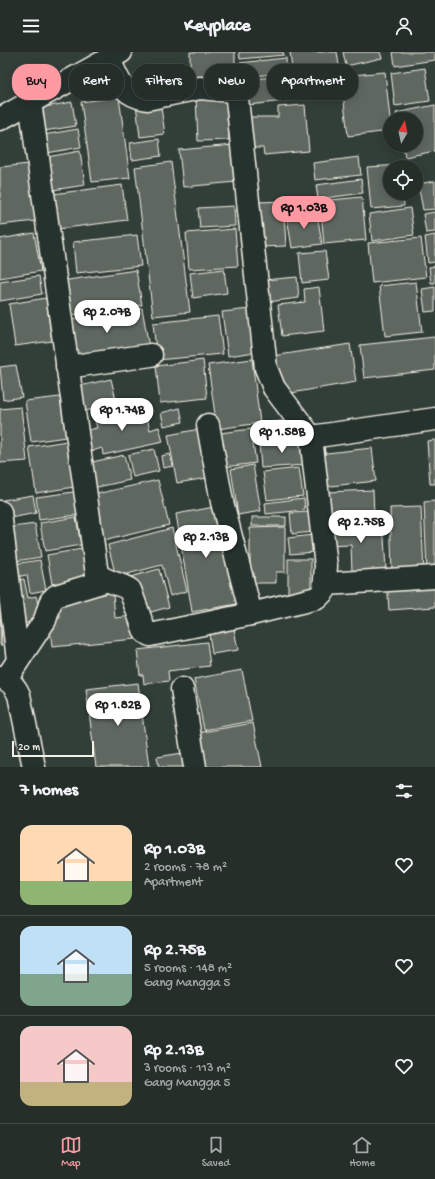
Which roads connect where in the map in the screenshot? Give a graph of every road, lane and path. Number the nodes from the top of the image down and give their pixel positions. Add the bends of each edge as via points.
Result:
1 (115, 55) edge
2 (30, 102) junction
3 (0, 119) edge
4 (151, 355) dead end
5 (67, 367) junction
6 (435, 419) edge
7 (208, 425) dead end
8 (311, 438) junction
9 (0, 512) edge
10 (435, 577) edge
11 (105, 581) junction
12 (326, 584) junction
13 (251, 614) junction
14 (18, 660) junction
15 (3, 678) edge
16 (182, 690) dead end
17 (34, 767) edge
18 (195, 767) edge

1 - 2 street
1 - 8 street via 124,90 138,98 147,99 200,88 232,91 237,99 266,368 274,388
2 - 3 street
2 - 5 street
4 - 5 street
5 - 11 street via 94,563 97,574
6 - 8 street
7 - 13 street via 222,502
8 - 12 street
9 - 14 street
10 - 12 street
11 - 13 street via 130,590 145,632 150,635
11 - 14 street via 56,596 51,601 45,620
12 - 13 street via 324,592 317,598
14 - 15 street
15 - 17 street via 15,686 19,695
16 - 18 street

